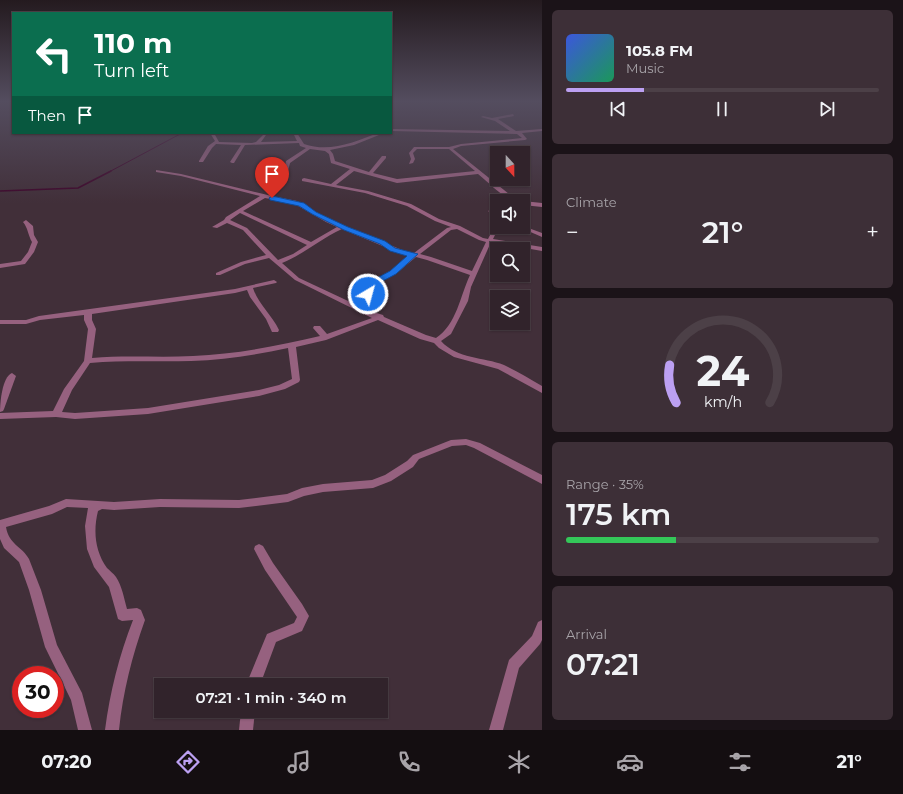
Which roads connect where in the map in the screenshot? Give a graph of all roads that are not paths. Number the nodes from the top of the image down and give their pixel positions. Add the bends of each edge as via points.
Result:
1 (213, 135) edge
2 (264, 135) dead end
3 (296, 135) edge
4 (375, 135) edge
5 (520, 135) edge
6 (299, 142) junction
7 (216, 143) junction
8 (244, 144) junction
9 (257, 144) junction
10 (309, 148) junction
11 (451, 148) junction
12 (327, 150) junction
13 (384, 157) dead end
14 (202, 161) dead end
15 (232, 162) dead end
16 (411, 163) dead end
17 (286, 170) dead end
18 (354, 170) junction
19 (158, 172) dead end
20 (480, 172) junction
21 (371, 173) junction
22 (304, 180) dead end
23 (331, 186) junction
24 (506, 194) edge
25 (264, 196) junction
26 (530, 204) edge
27 (542, 205) edge
28 (239, 211) junction
29 (227, 221) junction
30 (26, 222) dead end
31 (215, 227) dead end
32 (342, 227) junction
33 (458, 227) junction
34 (530, 230) edge
35 (493, 234) edge
36 (542, 235) edge
37 (490, 240) junction
38 (312, 245) junction
39 (542, 249) edge
40 (415, 254) junction
41 (270, 256) junction
42 (278, 262) junction
43 (0, 266) edge
44 (218, 274) dead end
45 (475, 274) junction
46 (274, 282) dead end
47 (250, 287) junction
48 (364, 310) junction
49 (88, 312) junction
50 (380, 317) junction
51 (0, 322) edge
52 (317, 328) dead end
53 (275, 330) dead end
54 (323, 338) dead end
55 (438, 341) junction
56 (292, 345) junction
57 (88, 361) junction
58 (12, 376) dead end
59 (542, 390) edge
60 (0, 409) edge
61 (56, 414) junction
62 (0, 416) edge
63 (542, 480) edge
64 (102, 504) junction
65 (1, 524) edge
66 (259, 549) dead end
67 (542, 626) edge
68 (256, 678) edge
69 (247, 718) edge
70 (85, 730) edge
71 (112, 730) edge
72 (246, 730) edge
73 (496, 730) edge

1 - 7 street
2 - 9 street
3 - 6 street
4 - 12 street
5 - 11 street via 525,139
6 - 9 street
6 - 10 street
7 - 8 street
7 - 14 street via 210,147
8 - 9 street
8 - 15 street
10 - 12 street
10 - 17 street via 288,162
11 - 16 street via 416,148 411,153
11 - 20 street
12 - 18 street via 333,162
13 - 21 street
18 - 21 street
18 - 23 street
19 - 25 street via 181,175
20 - 21 street via 397,181
20 - 24 street
22 - 23 street
23 - 33 street via 366,192 409,205 437,220
25 - 28 street
25 - 32 street via 301,204
26 - 27 street
28 - 29 street
28 - 38 street
29 - 31 street
29 - 41 street via 245,229
30 - 43 street via 36,242 31,252 23,263
32 - 38 street via 323,236
32 - 40 street via 406,254
33 - 37 street via 481,239
33 - 40 street via 448,229
34 - 36 street
35 - 37 street
37 - 39 street
37 - 45 street
38 - 42 street
40 - 45 street
40 - 48 street via 393,273 372,284
41 - 42 street
41 - 44 street via 243,263
42 - 48 street via 297,279
45 - 55 street via 452,326
46 - 47 street
47 - 49 street
47 - 53 street via 251,293 270,318
48 - 50 street
49 - 51 street via 26,322
49 - 57 street via 92,329
50 - 52 street via 327,336
50 - 55 street via 423,337
54 - 56 street
55 - 59 street via 440,346 451,353 501,367
56 - 57 street via 206,358 121,358
56 - 61 street via 296,380 282,387 260,393 148,411 75,416
57 - 61 street via 68,389
58 - 60 street
61 - 62 street
63 - 64 street via 477,445 466,442 451,443 416,456 410,464 373,484 323,488 288,498 239,504
64 - 65 street via 66,503 52,510
64 - 71 street via 93,509 91,519 89,540 93,553 113,581 122,616 137,614 139,620 116,698
65 - 70 street via 8,545 23,559 35,590 51,647 77,698
66 - 68 street via 278,582 290,594 303,616 298,626 271,638
67 - 73 street via 536,640 514,665
69 - 72 street

